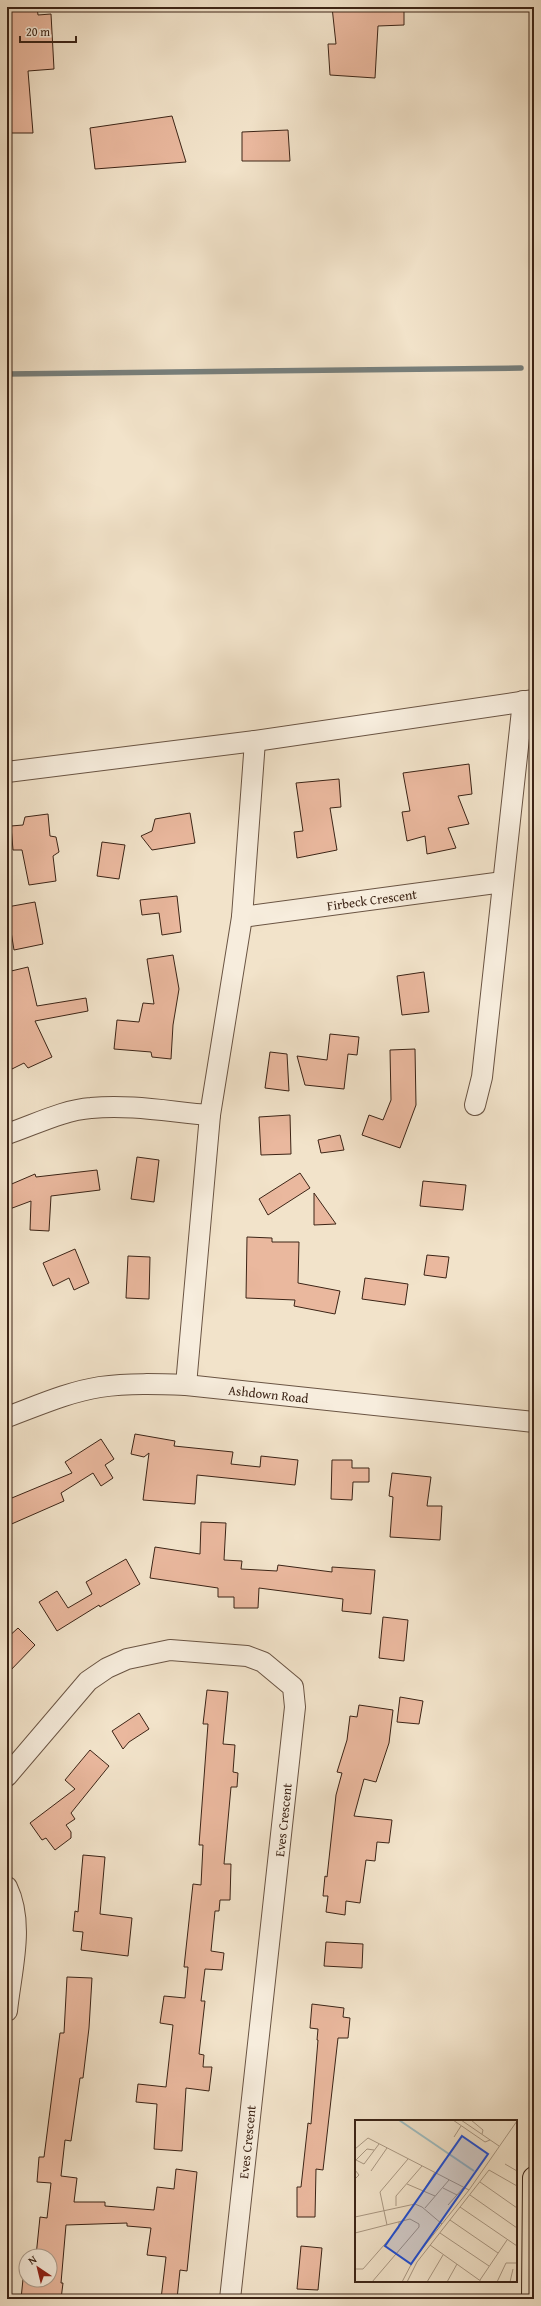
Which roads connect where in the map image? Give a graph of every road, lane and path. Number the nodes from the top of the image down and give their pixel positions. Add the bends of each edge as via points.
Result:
1 (528, 700) edge
2 (254, 741) junction
3 (7, 772) edge
4 (503, 882) junction
5 (242, 917) junction
6 (475, 1105) dead end
7 (210, 1115) junction
8 (7, 1134) edge
9 (186, 1385) junction
10 (7, 1417) edge
11 (534, 1422) edge
12 (7, 1776) edge
13 (7, 1887) edge
14 (7, 2011) edge
15 (534, 2178) edge
16 (230, 2299) edge
17 (533, 2299) edge

1 - 2 street
1 - 4 street
2 - 3 street
2 - 5 street
4 - 5 street, Firbeck Crescent
4 - 6 street via 482,1077
5 - 7 street
7 - 8 street via 113,1107 90,1108 66,1113
7 - 9 street
9 - 10 street, Ashdown Road via 138,1384 100,1387 61,1397
9 - 11 street, Ashdown Road
12 - 16 street, Eves Crescent via 88,1682 107,1668 127,1659 170,1650 247,1656 263,1662 294,1687 295,1707
13 - 14 street via 13,1900 17,1921
15 - 17 main road

